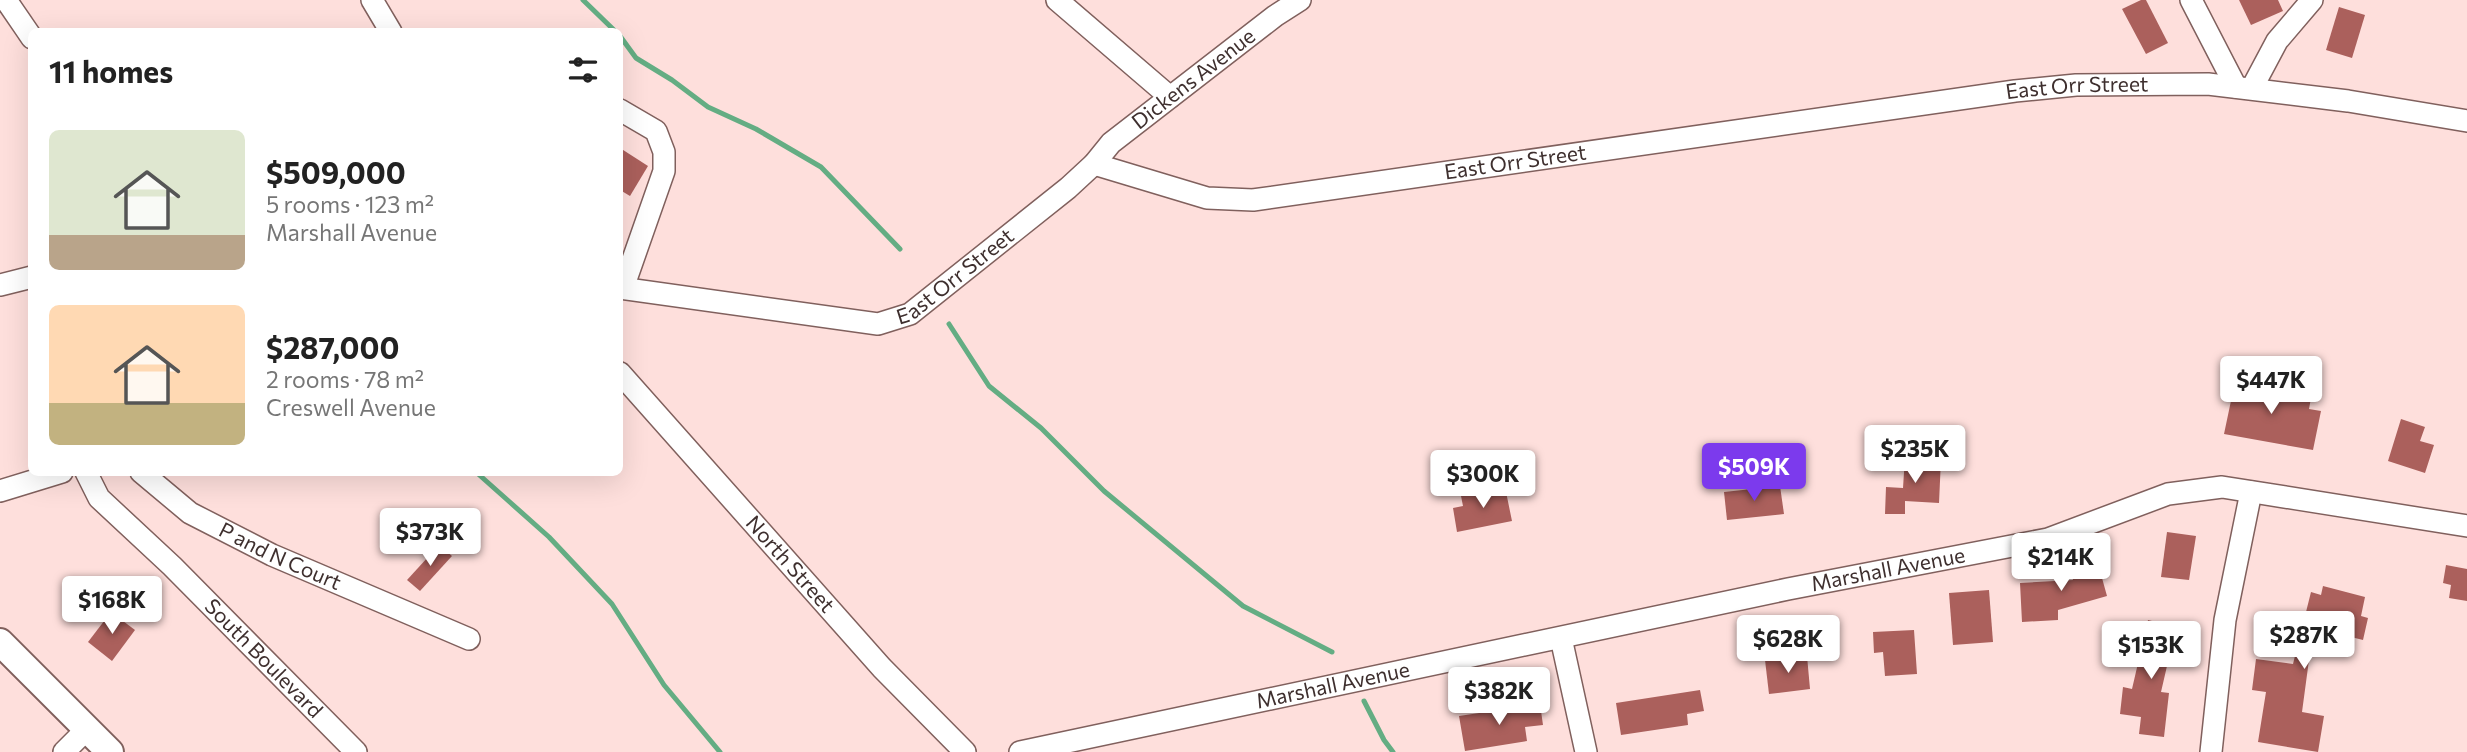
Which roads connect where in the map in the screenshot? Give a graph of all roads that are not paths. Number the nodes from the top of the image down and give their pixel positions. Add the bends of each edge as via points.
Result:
1 (6, 0) edge
2 (372, 0) edge
3 (1056, 0) edge
4 (1300, 0) edge
5 (2191, 0) edge
6 (2312, 0) edge
7 (389, 28) edge
8 (28, 32) edge
9 (2244, 88) junction
10 (1170, 97) junction
11 (623, 112) edge
12 (2467, 121) edge
13 (1094, 163) junction
14 (28, 278) edge
15 (623, 283) edge
16 (0, 285) edge
17 (623, 288) edge
18 (623, 376) edge
19 (49, 476) edge
20 (88, 476) edge
21 (146, 476) edge
22 (0, 491) edge
23 (2251, 492) junction
24 (2467, 526) edge
25 (1560, 638) junction
26 (469, 639) dead end
27 (0, 642) edge
28 (87, 729) junction
29 (64, 752) edge
30 (110, 752) edge
31 (356, 752) edge
32 (965, 752) edge
33 (1020, 752) edge
34 (1586, 752) edge
35 (2211, 752) edge

1 - 8 street
2 - 7 street
3 - 10 street
4 - 10 street, Dickens Avenue
5 - 9 street
6 - 9 street
9 - 12 street, East Orr Street
9 - 13 street, East Orr Street via 2076,85 2015,91 1253,200 1207,198
10 - 13 street, Dickens Avenue via 1111,143
11 - 15 street via 656,131 664,152 664,171
13 - 17 street, East Orr Street via 910,314 878,324
14 - 16 street
18 - 32 street, North Street via 882,668
19 - 22 street
20 - 31 street, South Boulevard via 99,498
21 - 26 street, P and N Court via 190,513 272,555
23 - 24 street, Marshall Avenue
23 - 25 street, Marshall Avenue via 2222,487 2168,494 2048,539
23 - 35 street via 2225,621
25 - 33 street, Marshall Avenue
25 - 34 street
27 - 28 main road
28 - 29 street
28 - 30 main road

